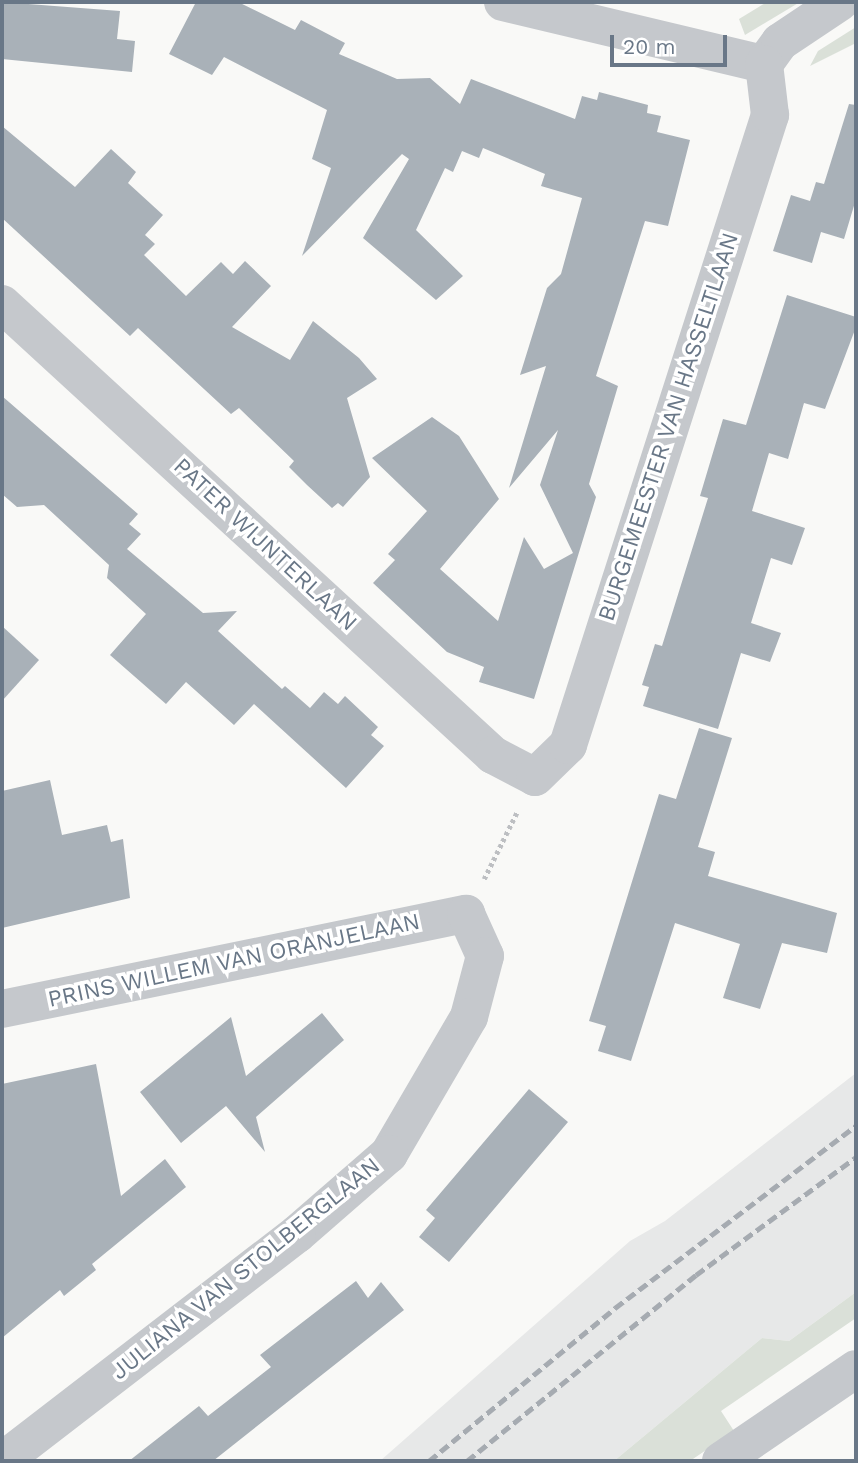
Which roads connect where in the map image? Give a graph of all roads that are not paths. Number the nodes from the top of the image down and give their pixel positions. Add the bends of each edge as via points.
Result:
1 (503, 2) edge
2 (840, 2) edge
3 (764, 64) junction
4 (2, 304) edge
5 (535, 777) joint
6 (466, 914) joint
7 (2, 1009) edge
8 (856, 1369) edge
9 (2, 1461) edge
10 (721, 1461) edge

1 - 3 street
2 - 3 street via 780,42
3 - 5 street, BURGEMEESTER VAN HASSELTLAAN via 770,115 568,745
4 - 5 street, PATER WIJNTERLAAN via 493,754
6 - 7 street, PRINS WILLEM VAN ORANJELAAN
6 - 9 street, JULIANA VAN STOLBERGLAAN via 485,956 469,1017 389,1154 297,1234
8 - 10 street

